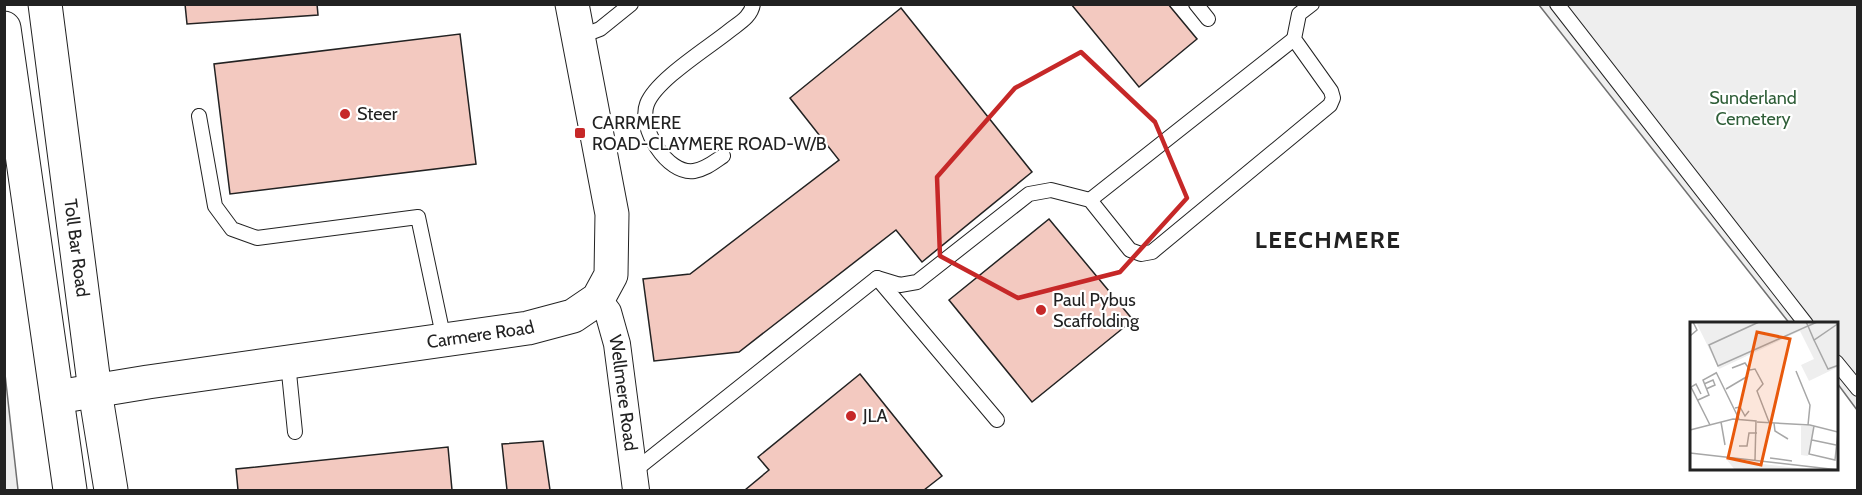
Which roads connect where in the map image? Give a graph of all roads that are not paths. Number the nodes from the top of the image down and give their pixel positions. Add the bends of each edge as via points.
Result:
1 (45, 4) edge
2 (572, 4) edge
3 (631, 4) edge
4 (753, 4) edge
5 (1196, 4) edge
6 (1311, 4) edge
7 (1557, 4) edge
8 (1208, 20) dead end
9 (4, 28) edge
10 (579, 37) junction
11 (1294, 39) junction
12 (199, 116) dead end
13 (723, 156) dead end
14 (1090, 200) junction
15 (877, 278) junction
16 (598, 299) junction
17 (1804, 322) edge
18 (444, 340) junction
19 (288, 363) junction
20 (1838, 365) edge
21 (1857, 389) edge
22 (95, 391) junction
23 (57, 397) junction
24 (997, 420) dead end
25 (295, 432) dead end
26 (635, 481) edge
27 (70, 490) edge
28 (111, 490) edge

1 - 22 main road, Toll Bar Road
2 - 10 main road, Carmere Road
3 - 10 lane via 600,29
4 - 13 lane via 752,12 738,24 657,86 646,106 648,131 658,151 674,166 692,172
5 - 8 lane
6 - 11 lane via 1299,14
7 - 17 lane
9 - 23 main road
10 - 16 main road, Carmere Road via 612,214 611,275
11 - 14 lane
11 - 14 lane via 1331,91 1334,98 1330,105 1152,252 1141,255 1130,250
12 - 18 lane via 215,207 232,229 257,238 418,217
14 - 15 lane via 1051,190 1029,194 916,282 900,285
15 - 24 lane
15 - 26 lane
16 - 18 main road, Carmere Road via 573,316 528,328
16 - 26 street, Wellmere Road via 608,312 616,344
18 - 19 main road, Carmere Road
19 - 22 main road, Carmere Road
19 - 25 lane
20 - 21 lane
22 - 23 main road, Carmere Road
22 - 28 main road, Toll Bar Road
23 - 27 main road

